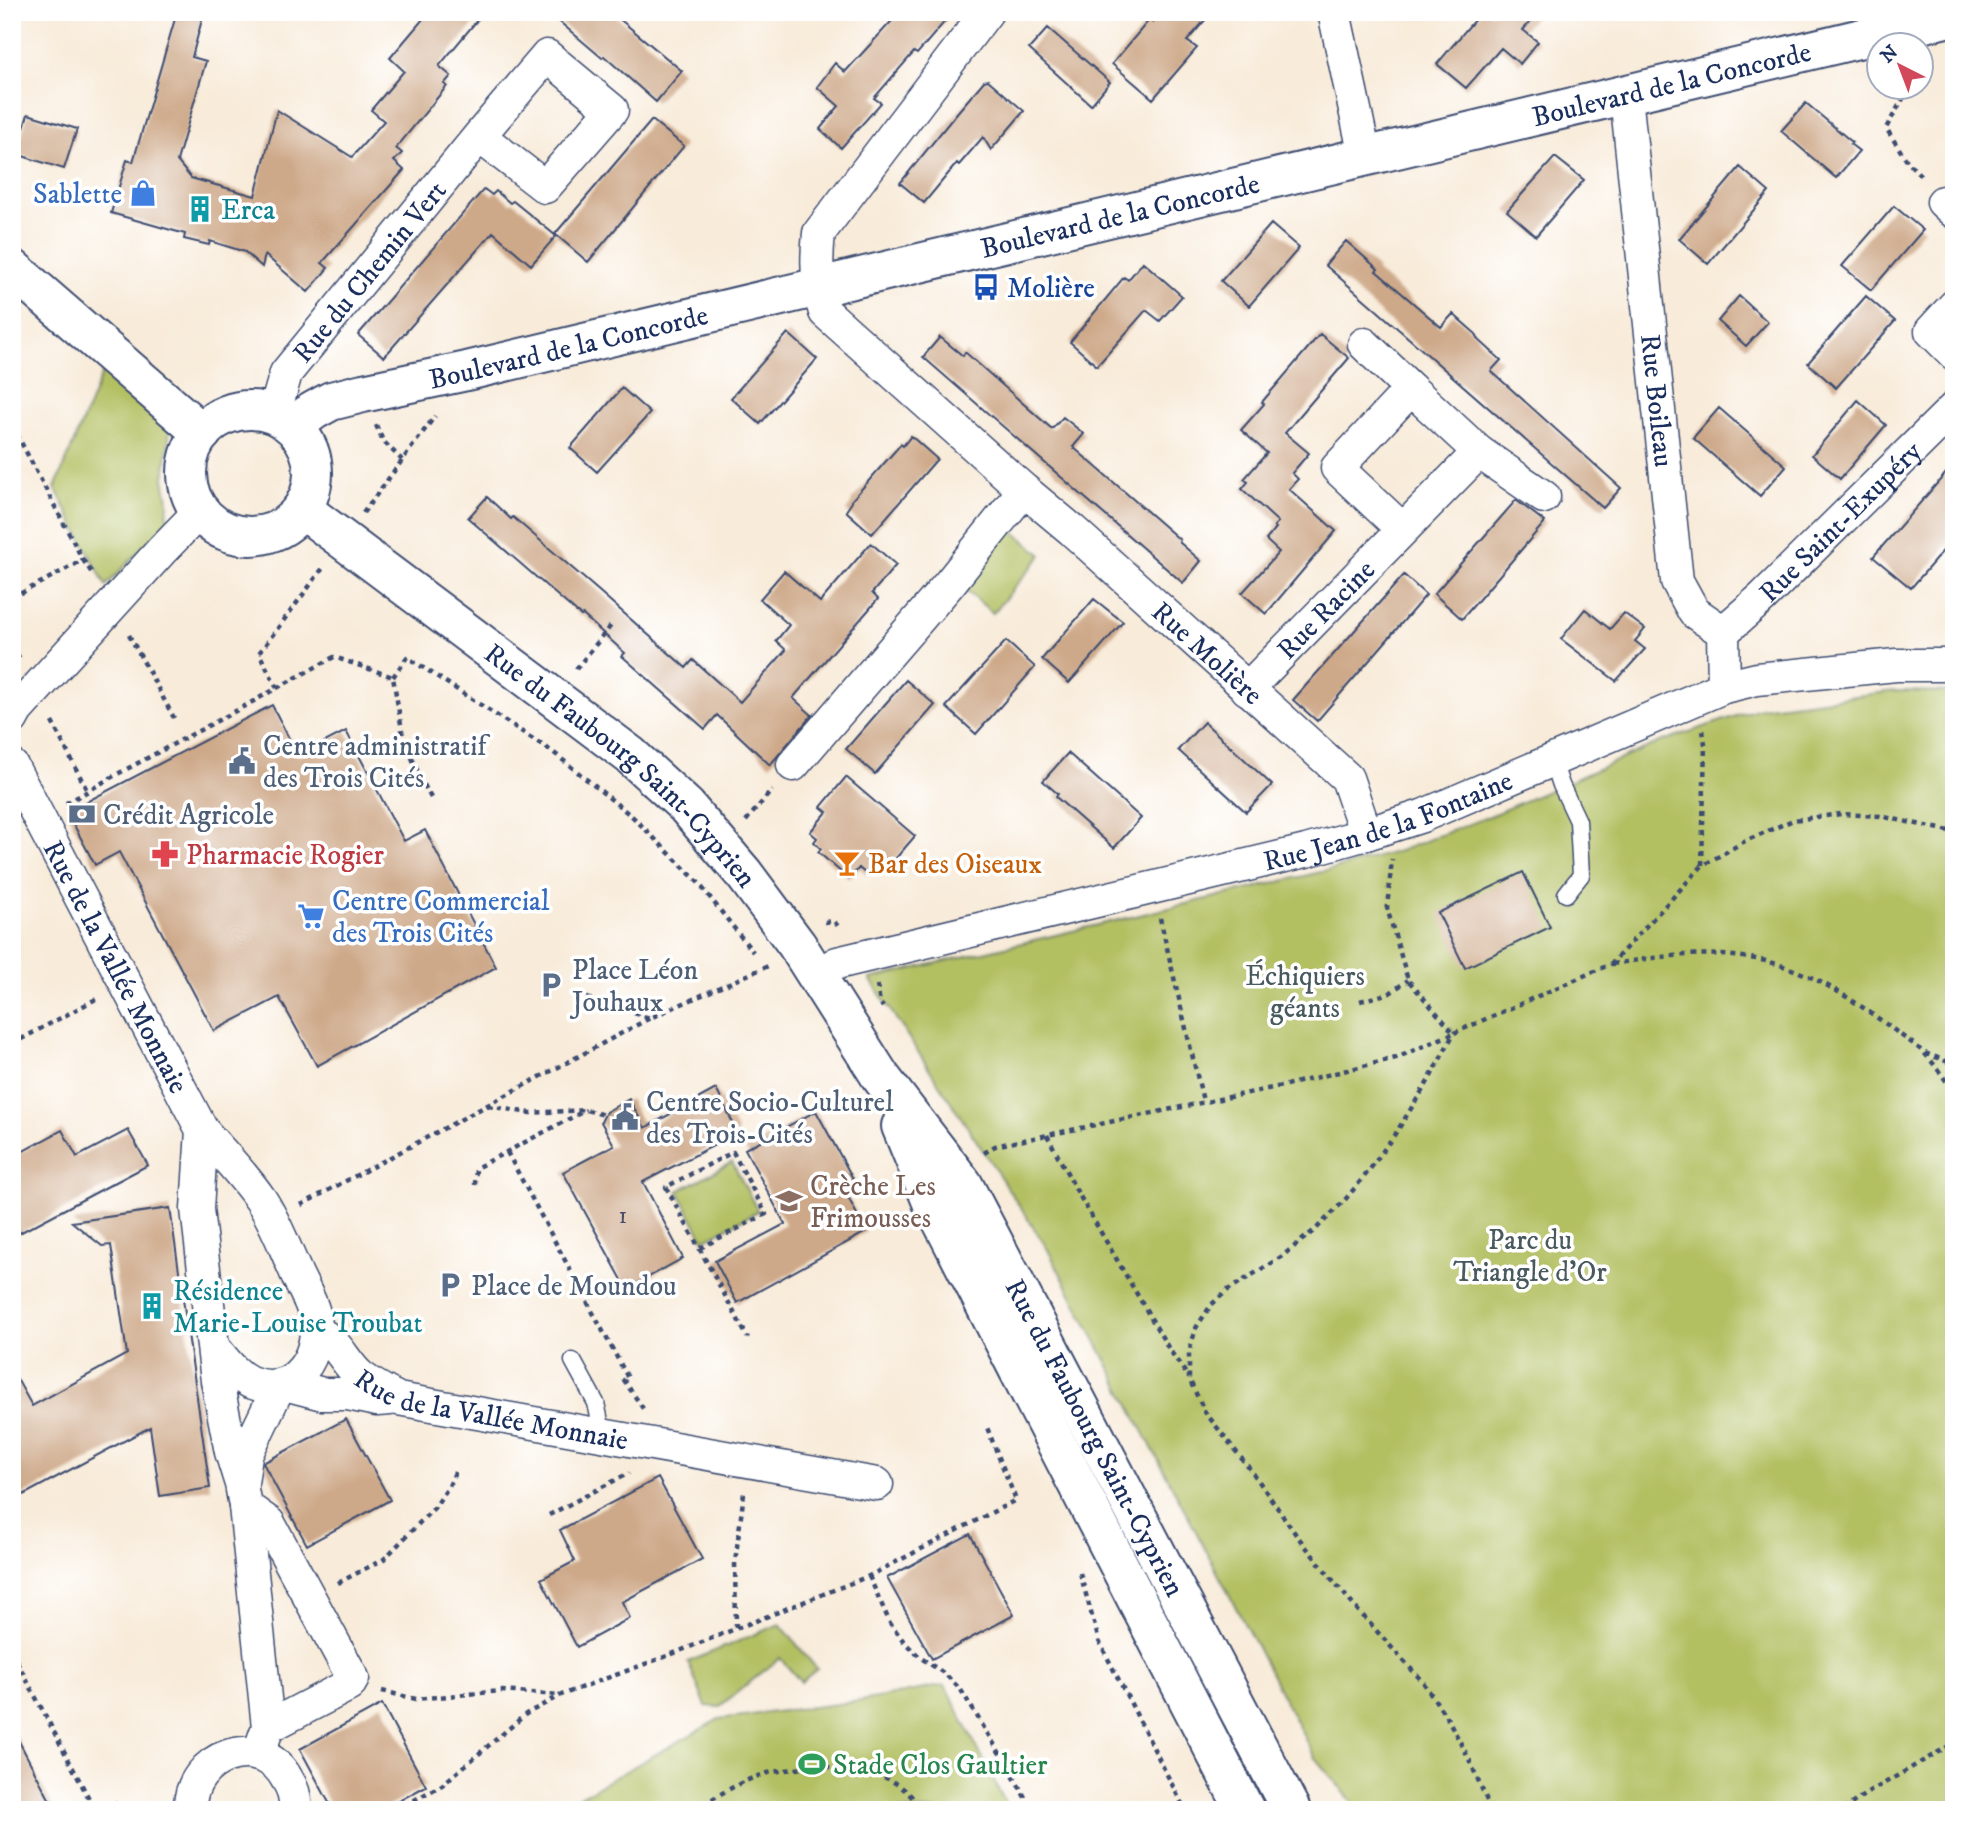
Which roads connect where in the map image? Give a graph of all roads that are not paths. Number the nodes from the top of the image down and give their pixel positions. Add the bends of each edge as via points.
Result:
1 (987, 12) edge
2 (1334, 12) edge
3 (1954, 16) edge
4 (1626, 96) junction
5 (479, 136) dead end
6 (1365, 156) junction
7 (12, 268) edge
8 (820, 286) junction
9 (1954, 306) edge
10 (1364, 344) dead end
11 (1954, 354) edge
12 (1411, 389) junction
13 (1954, 408) edge
14 (284, 421) junction
15 (202, 433) junction
16 (1479, 452) junction
17 (1024, 490) junction
18 (1544, 496) dead end
19 (302, 509) junction
20 (200, 511) junction
21 (1402, 530) junction
22 (1723, 632) junction
23 (1954, 665) edge
24 (1247, 689) junction
25 (1712, 692) junction
26 (14, 712) edge
27 (1553, 761) junction
28 (12, 766) edge
29 (783, 777) road end
30 (1381, 829) junction
31 (1566, 894) dead end
32 (807, 960) junction
33 (880, 1076) junction
34 (202, 1130) junction
35 (252, 1189) junction
36 (197, 1209) junction
37 (317, 1332) junction
38 (215, 1349) junction
39 (573, 1361) dead end
40 (282, 1385) junction
41 (398, 1399) junction
42 (603, 1435) junction
43 (877, 1484) dead end
44 (243, 1495) junction
45 (263, 1741) junction
46 (297, 1808) edge
47 (190, 1810) edge
48 (1245, 1810) edge
49 (1290, 1810) edge

1 - 8 street, Rue Molière via 819,233 816,264
2 - 6 street
3 - 4 street, Boulevard de la Concorde
4 - 6 street, Boulevard de la Concorde
4 - 22 street, Rue Boileau via 1677,581 1694,612
5 - 14 street, Rue du Chemin Vert via 286,373
6 - 8 street, Boulevard de la Concorde
7 - 15 street
8 - 14 street, Boulevard de la Concorde via 331,401
8 - 17 street, Rue Molière via 825,312
9 - 11 street via 1931,331
10 - 12 street
12 - 16 street
12 - 21 street via 1336,468
13 - 22 street, Rue Saint-Exupéry
14 - 15 street via 255,410 235,412
14 - 19 street via 308,447 312,485
15 - 20 street via 188,464 192,497
16 - 18 street
16 - 21 street, Rue Racine
17 - 24 street, Rue Molière
17 - 29 street
19 - 20 street via 276,530 243,536 212,523
19 - 32 street, Rue du Faubourg Saint-Cyprien via 630,755 686,806 723,848
20 - 26 street
21 - 24 street, Rue Racine
22 - 25 street
23 - 25 street, Rue Jean de la Fontaine via 1896,665 1757,679
24 - 30 street, Rue Molière via 1347,778
25 - 27 street, Rue Jean de la Fontaine
27 - 30 street, Rue Jean de la Fontaine
27 - 31 lane via 1578,821 1581,875
28 - 34 street, Rue de la Vallée Monnaie
30 - 32 street, Rue Jean de la Fontaine via 837,963
32 - 33 street, Rue du Faubourg Saint-Cyprien
33 - 48 street, Rue du Faubourg Saint-Cyprien via 932,1202
33 - 49 street, Rue du Faubourg Saint-Cyprien via 963,1184
34 - 35 street, Rue de la Vallée Monnaie
34 - 36 street
35 - 36 street via 231,1187 212,1194
35 - 37 street, Rue de la Vallée Monnaie via 313,1310
36 - 38 street
37 - 40 street via 299,1373
37 - 41 street, Rue de la Vallée Monnaie via 330,1338 360,1376
38 - 40 street via 248,1381
38 - 44 street via 217,1381
39 - 42 lane via 596,1403
40 - 41 street via 323,1394
40 - 44 street via 246,1455
41 - 42 street, Rue de la Vallée Monnaie
42 - 43 street, Rue de la Vallée Monnaie
44 - 45 street
44 - 45 street via 269,1523 353,1678
45 - 46 street via 273,1762 285,1773
45 - 47 street via 206,1767 195,1782

